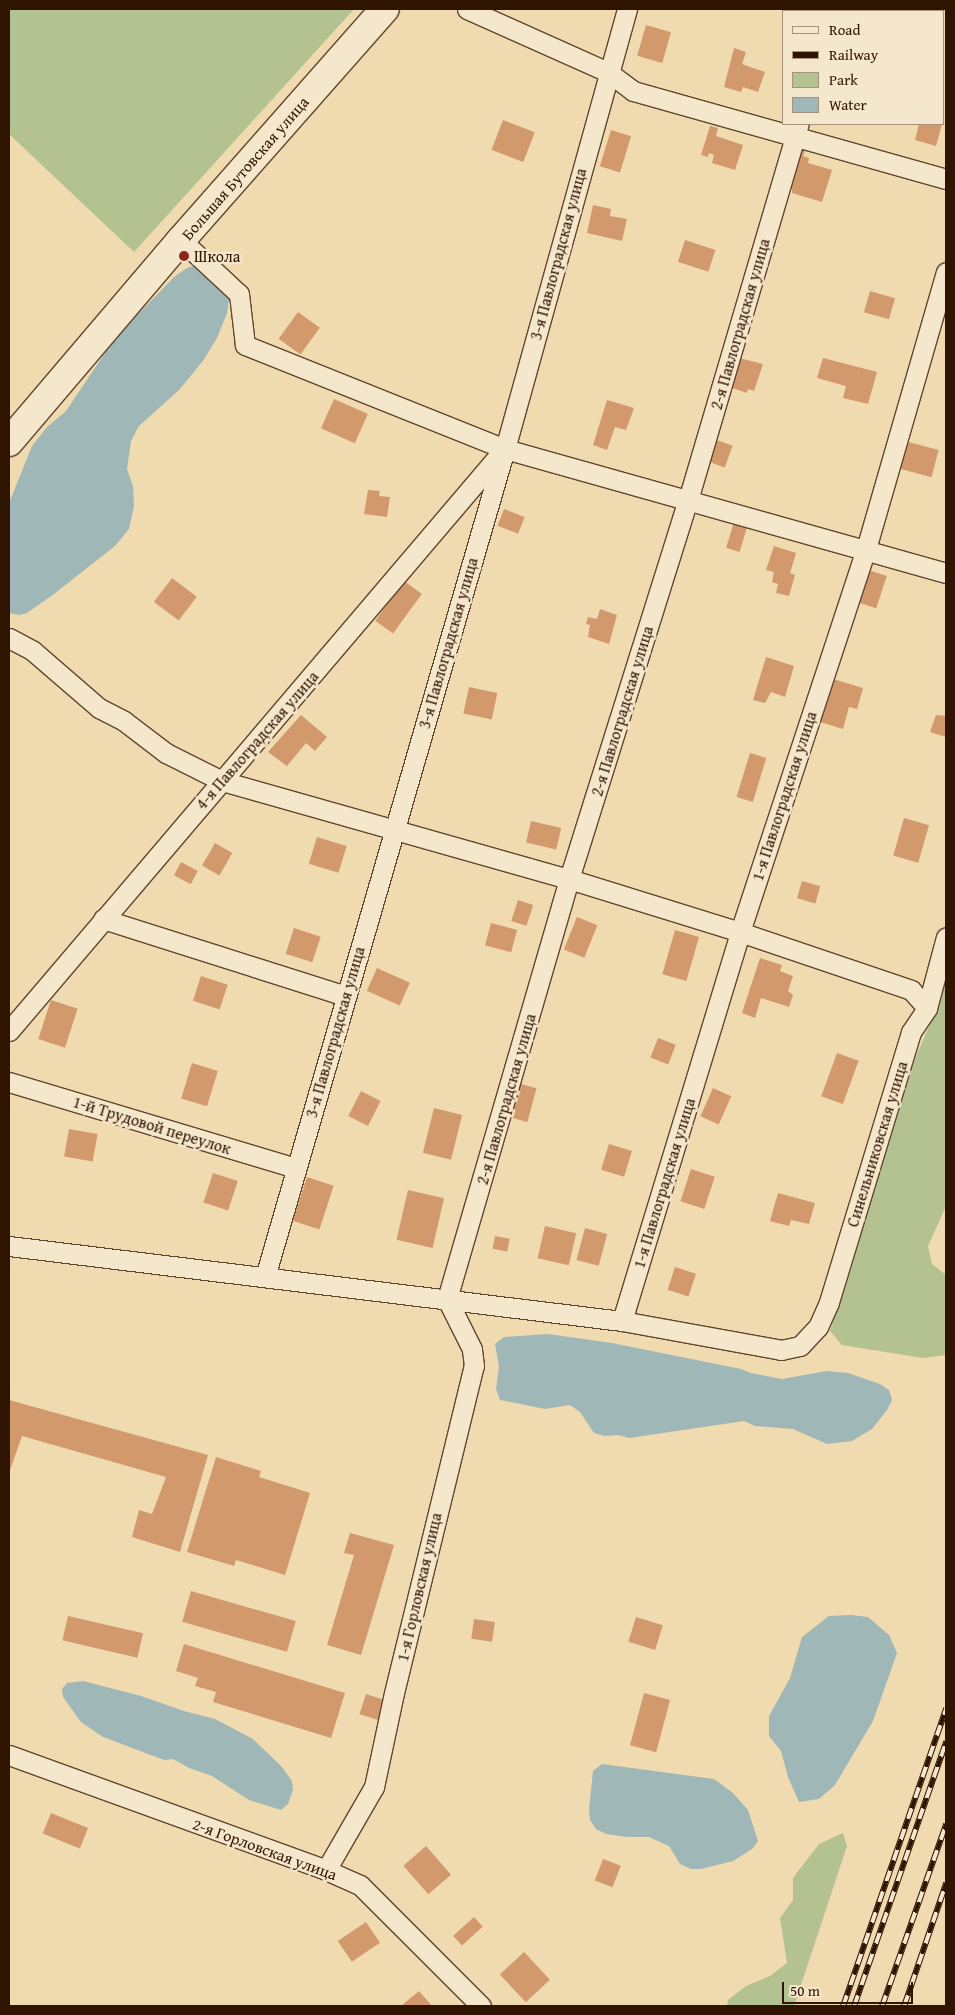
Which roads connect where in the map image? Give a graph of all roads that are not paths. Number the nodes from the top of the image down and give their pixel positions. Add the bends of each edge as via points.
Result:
1 (385, 9) edge
2 (467, 9) edge
3 (627, 9) edge
4 (608, 72) junction
5 (798, 130) edge
6 (946, 179) edge
7 (181, 240) junction
8 (946, 272) edge
9 (9, 442) edge
10 (505, 449) junction
11 (688, 500) junction
12 (866, 549) junction
13 (946, 573) edge
14 (9, 638) edge
15 (222, 781) junction
16 (393, 831) junction
17 (570, 879) junction
18 (102, 919) junction
19 (740, 932) junction
20 (946, 936) edge
21 (346, 996) junction
22 (927, 1008) junction
23 (9, 1030) edge
24 (9, 1082) edge
25 (295, 1168) junction
26 (9, 1246) edge
27 (265, 1277) junction
28 (448, 1299) junction
29 (622, 1321) junction
30 (9, 1756) edge
31 (326, 1870) junction
32 (481, 2006) edge

1 - 7 street, Большая Бутовская улица
2 - 4 street
3 - 4 street, 3-я Павлоградская улица
4 - 5 street via 633,91
4 - 10 street, 3-я Павлоградская улица
5 - 6 street
5 - 11 street, 2-я Павлоградская улица
7 - 9 street, Большая Бутовская улица
7 - 10 street via 239,294 245,345
8 - 12 street, 1-я Павлоградская улица
10 - 11 street
10 - 15 street, 4-я Павлоградская улица
10 - 16 street, 3-я Павлоградская улица
11 - 12 street
11 - 17 street, 2-я Павлоградская улица
12 - 13 street
12 - 19 street, 1-я Павлоградская улица
14 - 15 street via 33,651 99,708 124,721 166,753
15 - 16 street
15 - 18 street, 4-я Павлоградская улица
16 - 17 street
16 - 21 street, 3-я Павлоградская улица
17 - 19 street
17 - 28 street, 2-я Павлоградская улица
18 - 21 street
18 - 23 street, 4-я Павлоградская улица
19 - 22 street via 911,990
19 - 29 street, 1-я Павлоградская улица
20 - 22 street, Синельниковская улица
21 - 25 street, 3-я Павлоградская улица
22 - 29 street, Синельниковская улица via 912,1032 830,1302 818,1327 800,1346 781,1350
24 - 25 street, 1-й Трудовой переулок
25 - 27 street, 3-я Павлоградская улица
26 - 27 street
27 - 28 street
28 - 29 street
28 - 31 street, 1-я Горловская улица via 472,1349 474,1366 374,1787
30 - 31 street, 2-я Горловская улица
31 - 32 street, 2-я Горловская улица via 360,1886

